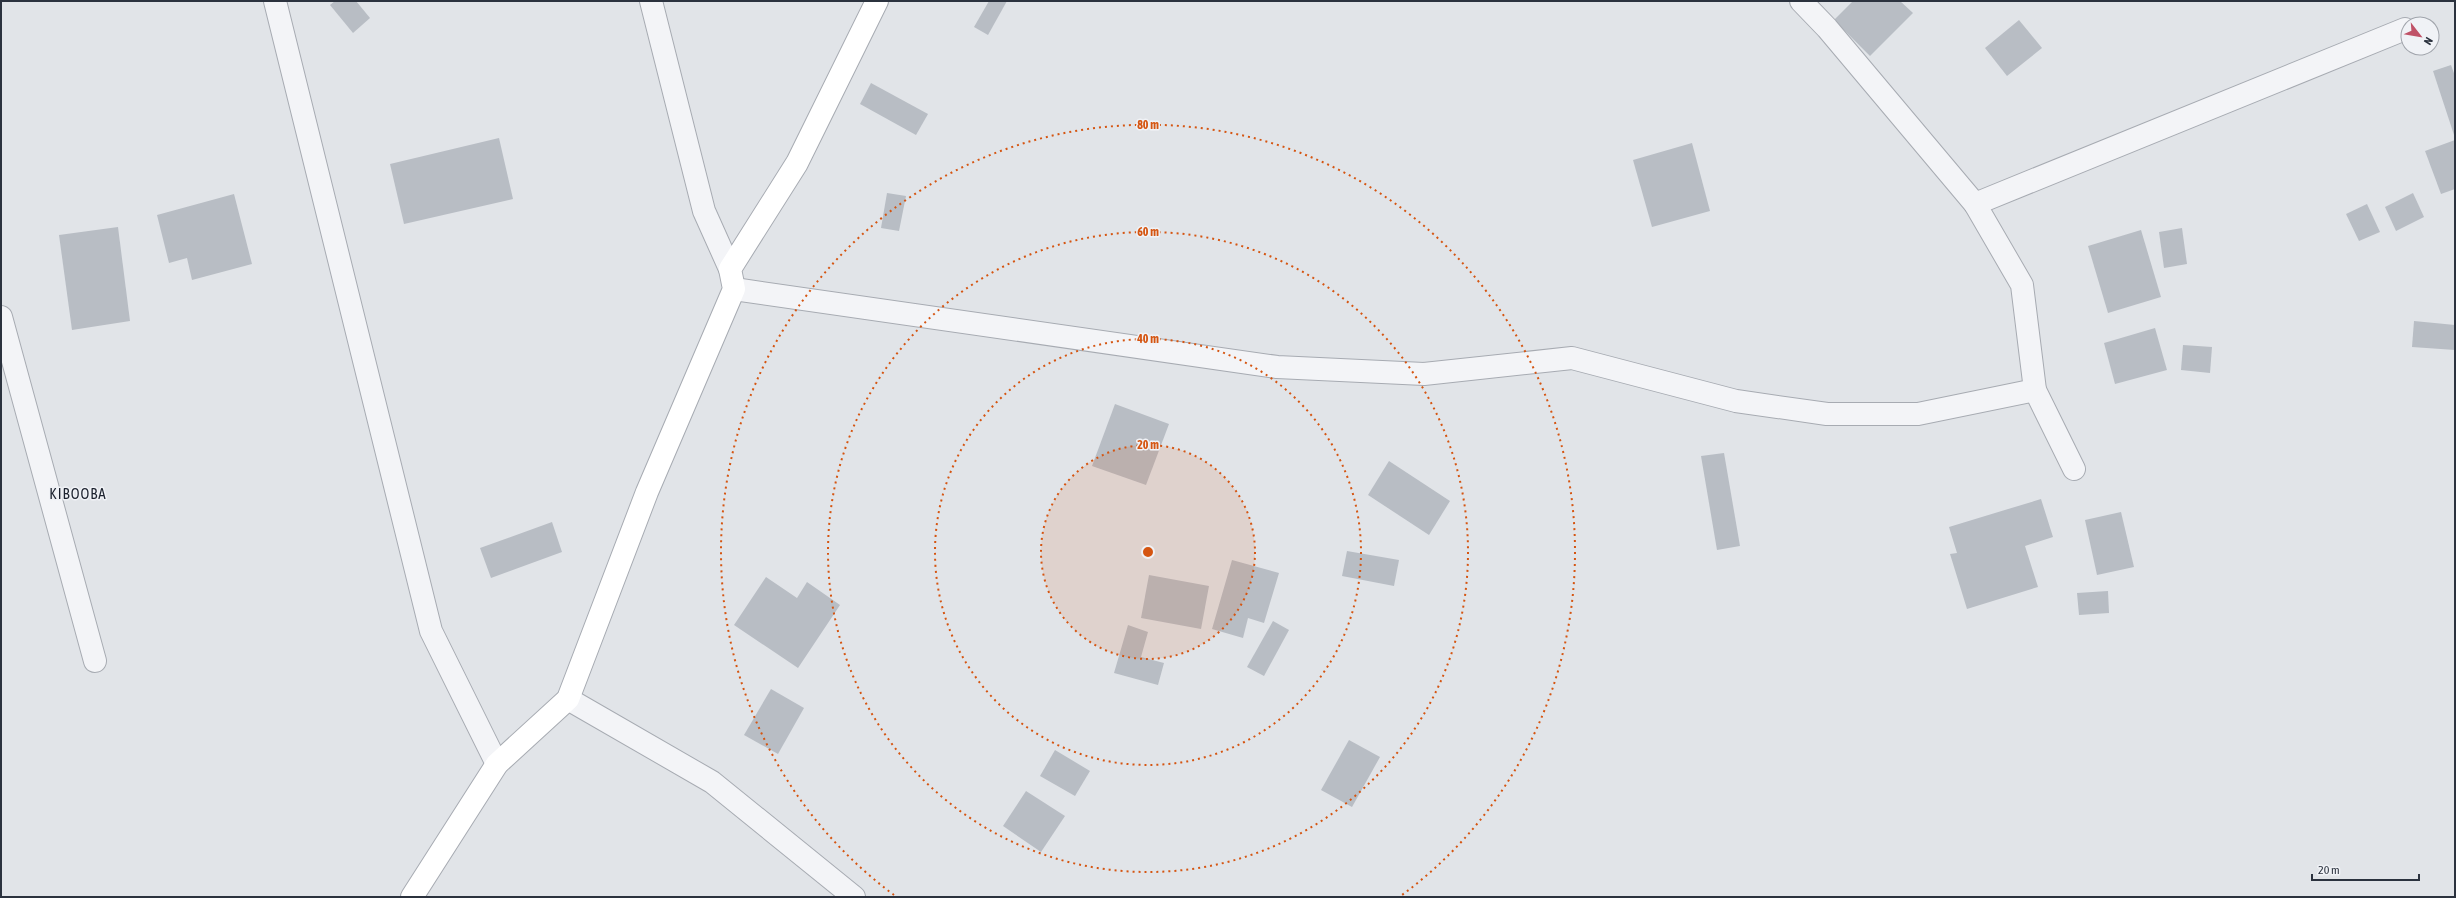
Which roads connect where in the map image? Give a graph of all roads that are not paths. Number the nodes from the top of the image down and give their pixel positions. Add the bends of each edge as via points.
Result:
1 (275, 1) edge
2 (651, 1) edge
3 (877, 1) edge
4 (1801, 1) edge
5 (2400, 31) edge
6 (1975, 204) junction
7 (732, 279) junction
8 (1, 317) edge
9 (2035, 390) junction
10 (2074, 469) dead end
11 (95, 661) dead end
12 (568, 699) junction
13 (497, 764) junction
14 (412, 897) edge
15 (854, 897) edge

1 - 13 street via 431,630
2 - 7 street via 704,211
3 - 7 street via 798,163
4 - 6 street
5 - 6 street
6 - 9 street via 2022,285
7 - 9 street via 1277,367 1424,374 1572,358 1736,401 1827,414 1918,414
7 - 12 street
8 - 11 street
9 - 10 street
12 - 13 street
12 - 15 street via 712,782
13 - 14 street

